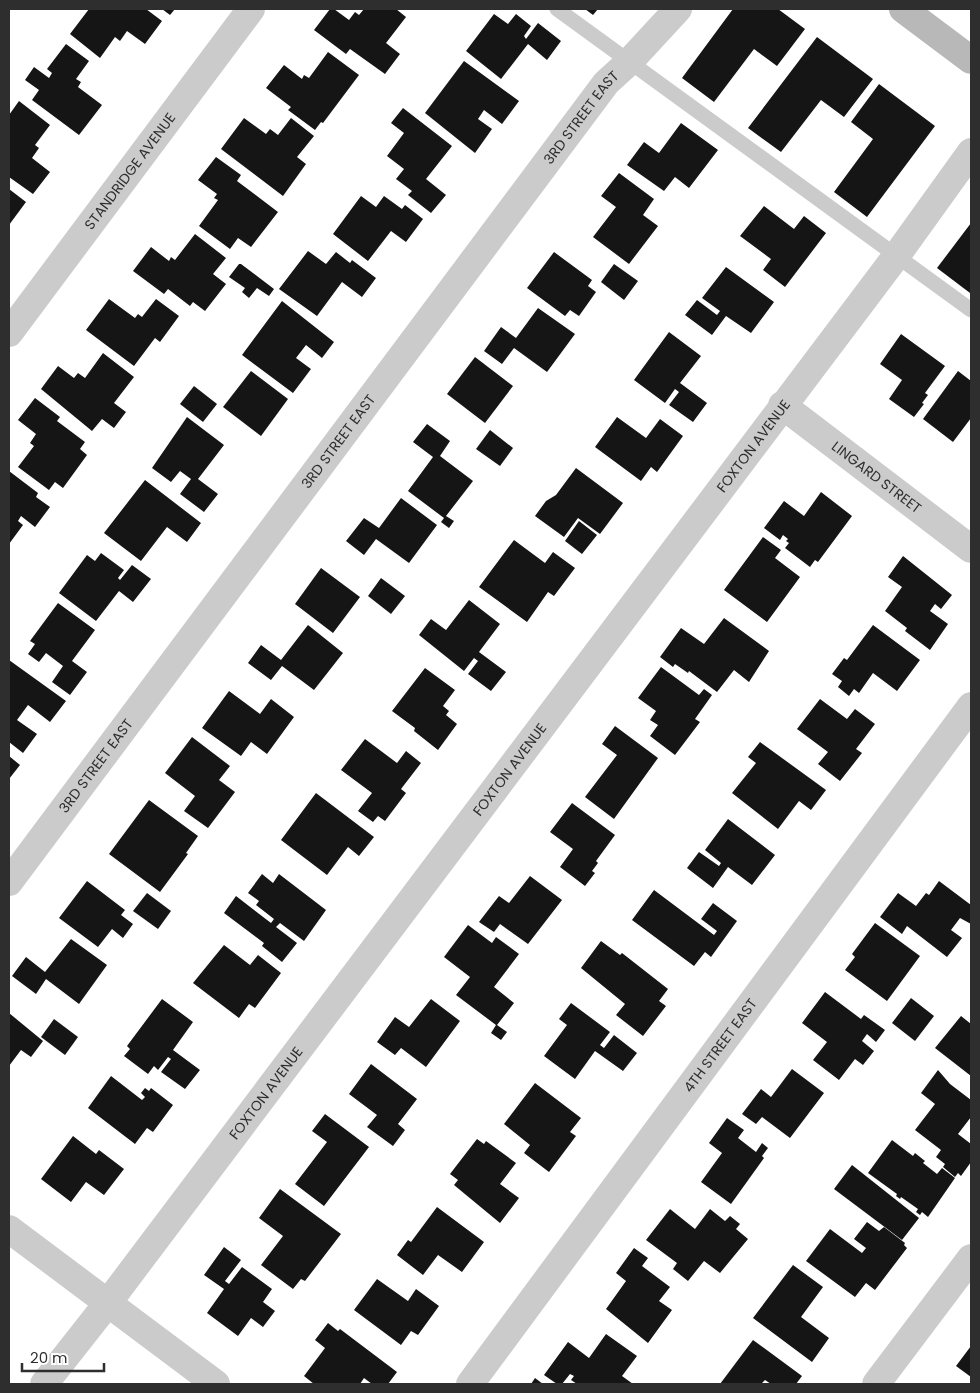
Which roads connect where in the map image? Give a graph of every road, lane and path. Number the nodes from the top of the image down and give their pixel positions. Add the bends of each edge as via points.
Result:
1 (251, 9) edge
2 (557, 9) edge
3 (678, 9) edge
4 (903, 9) edge
5 (971, 60) edge
6 (629, 62) junction
7 (971, 152) edge
8 (897, 255) junction
9 (971, 310) edge
10 (9, 333) edge
11 (782, 405) junction
12 (971, 549) edge
13 (971, 706) edge
14 (9, 882) edge
15 (9, 1229) edge
16 (971, 1258) edge
17 (107, 1304) junction
18 (44, 1384) edge
19 (216, 1384) edge
20 (470, 1384) edge
21 (876, 1384) edge

1 - 10 street, STANDRIDGE AVENUE
2 - 6 lane
3 - 6 street, 3RD STREET EAST
4 - 5 main road
6 - 8 lane
6 - 14 street, 3RD STREET EAST via 606,83
7 - 8 street, FOXTON AVENUE
8 - 9 lane
8 - 11 street, FOXTON AVENUE
11 - 12 street, LINGARD STREET
11 - 17 street, FOXTON AVENUE
13 - 20 street, 4TH STREET EAST
15 - 17 street
16 - 21 street
17 - 18 street, FOXTON AVENUE
17 - 19 street

